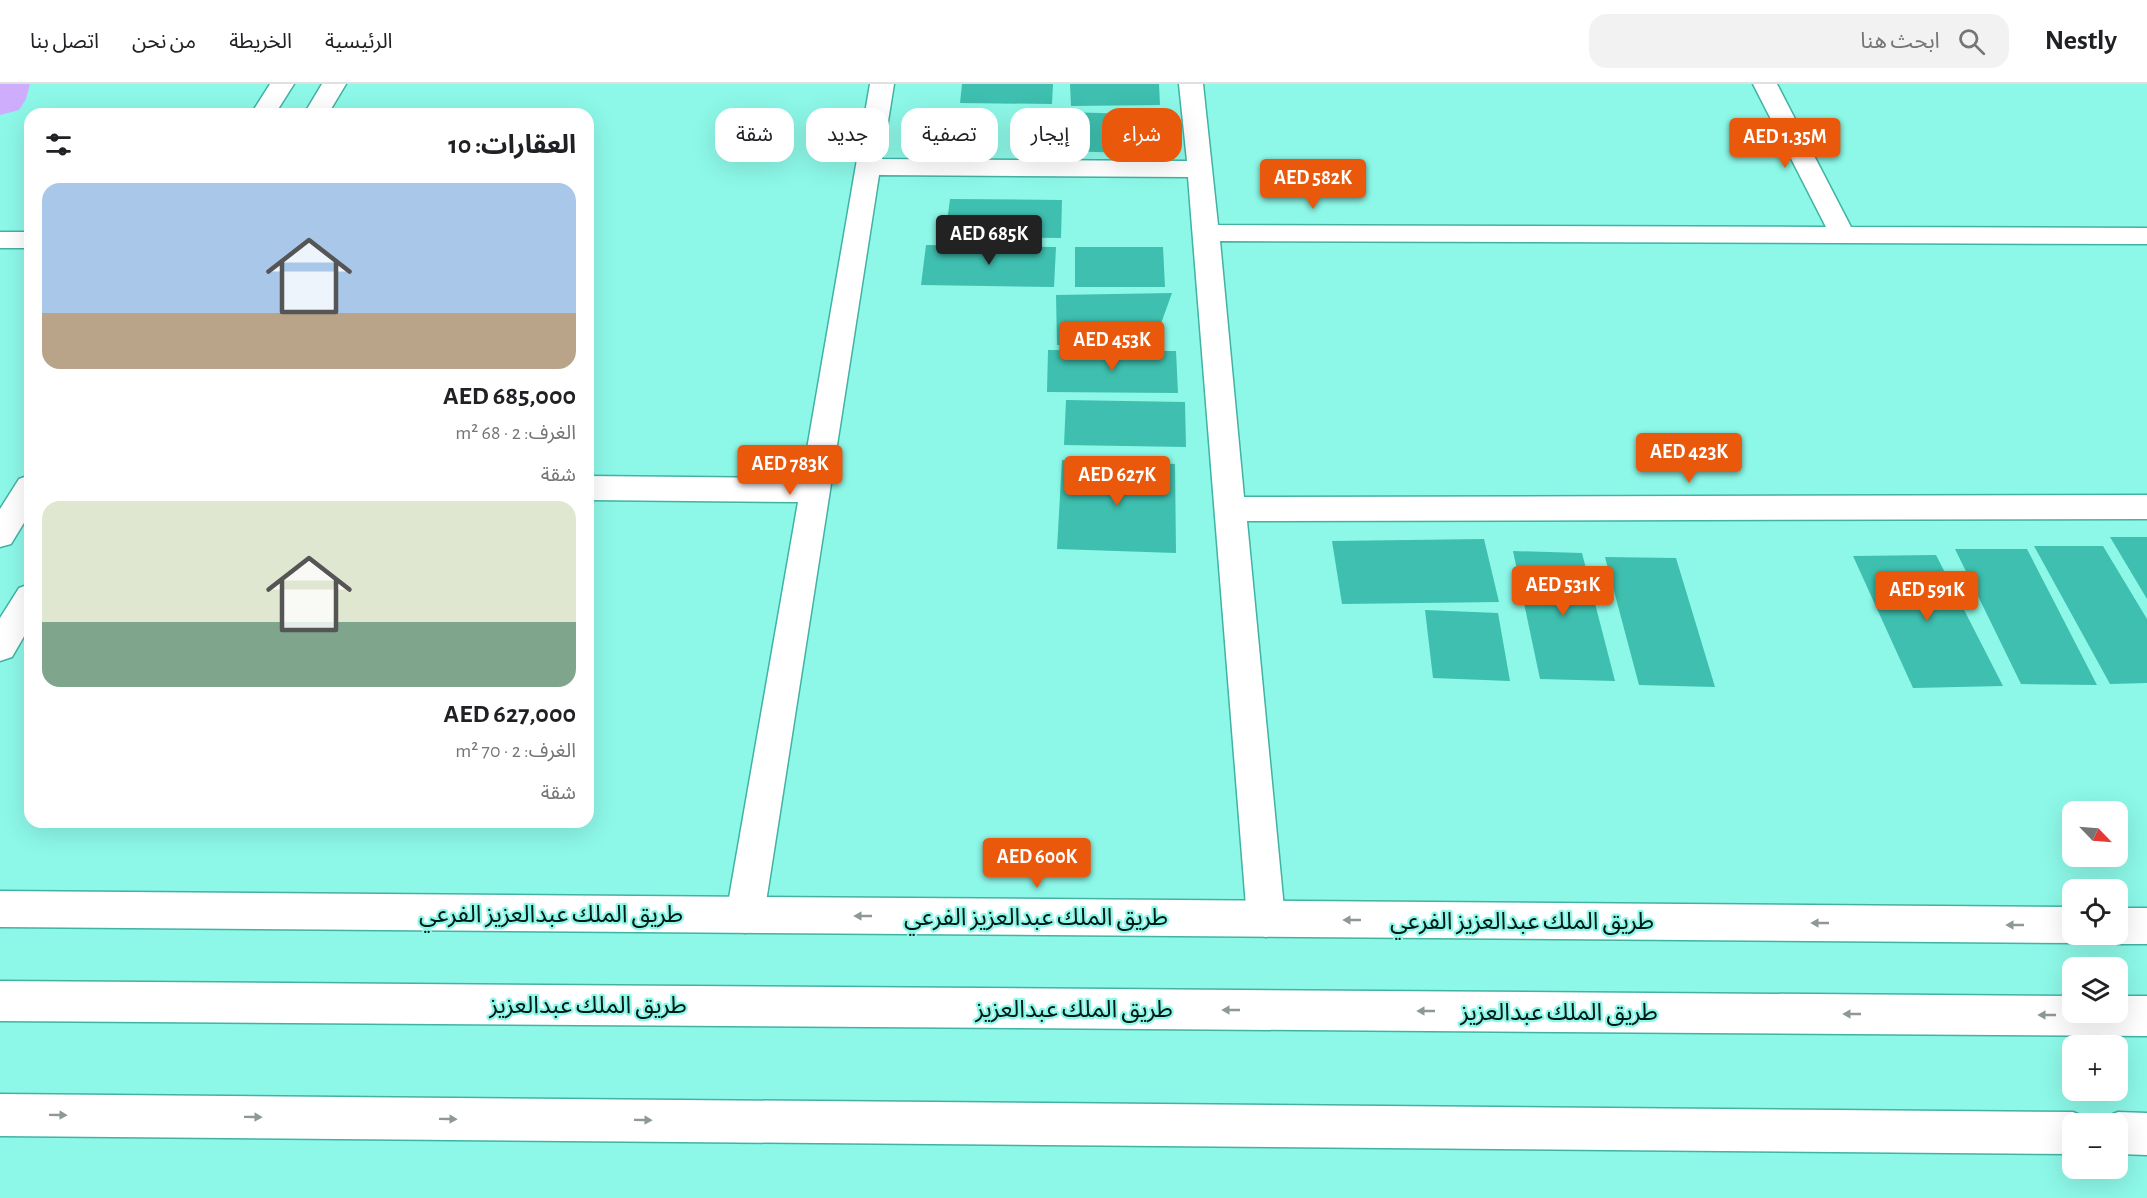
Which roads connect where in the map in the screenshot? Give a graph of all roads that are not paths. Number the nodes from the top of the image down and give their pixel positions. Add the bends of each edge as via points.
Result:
1 (282, 84) edge
2 (334, 84) edge
3 (882, 84) edge
4 (1191, 84) edge
5 (1765, 84) edge
6 (267, 108) edge
7 (320, 108) edge
8 (868, 167) junction
9 (1200, 169) junction
10 (1206, 233) junction
11 (1843, 235) junction
12 (2147, 236) edge
13 (0, 240) edge
14 (24, 240) edge
15 (594, 488) edge
16 (816, 490) junction
17 (24, 497) edge
18 (2147, 507) edge
19 (1230, 509) junction
20 (0, 535) edge
21 (24, 607) edge
22 (0, 647) edge
23 (0, 909) edge
24 (746, 915) junction
25 (1266, 919) junction
26 (2062, 925) edge
27 (2128, 926) edge
28 (2147, 926) edge
29 (0, 1001) edge
30 (2147, 1016) edge
31 (0, 1114) edge
32 (2062, 1133) edge
33 (2128, 1133) edge
34 (2147, 1134) edge

1 - 6 street
2 - 7 street
3 - 8 street
4 - 9 street
5 - 11 street
8 - 9 street
8 - 16 street
9 - 10 street
10 - 11 street
10 - 19 street
11 - 12 street
13 - 14 street
15 - 16 street
16 - 24 street
17 - 20 street
18 - 19 street
19 - 25 street
21 - 22 street
23 - 24 street, طريق الملك عبدالعزيز الفرعي
25 -> 24 street, طريق الملك عبدالعزيز الفرعي
26 -> 25 street, طريق الملك عبدالعزيز الفرعي
27 - 28 street
30 -> 29 street, طريق الملك عبدالعزيز
31 -> 32 street
33 - 34 street

